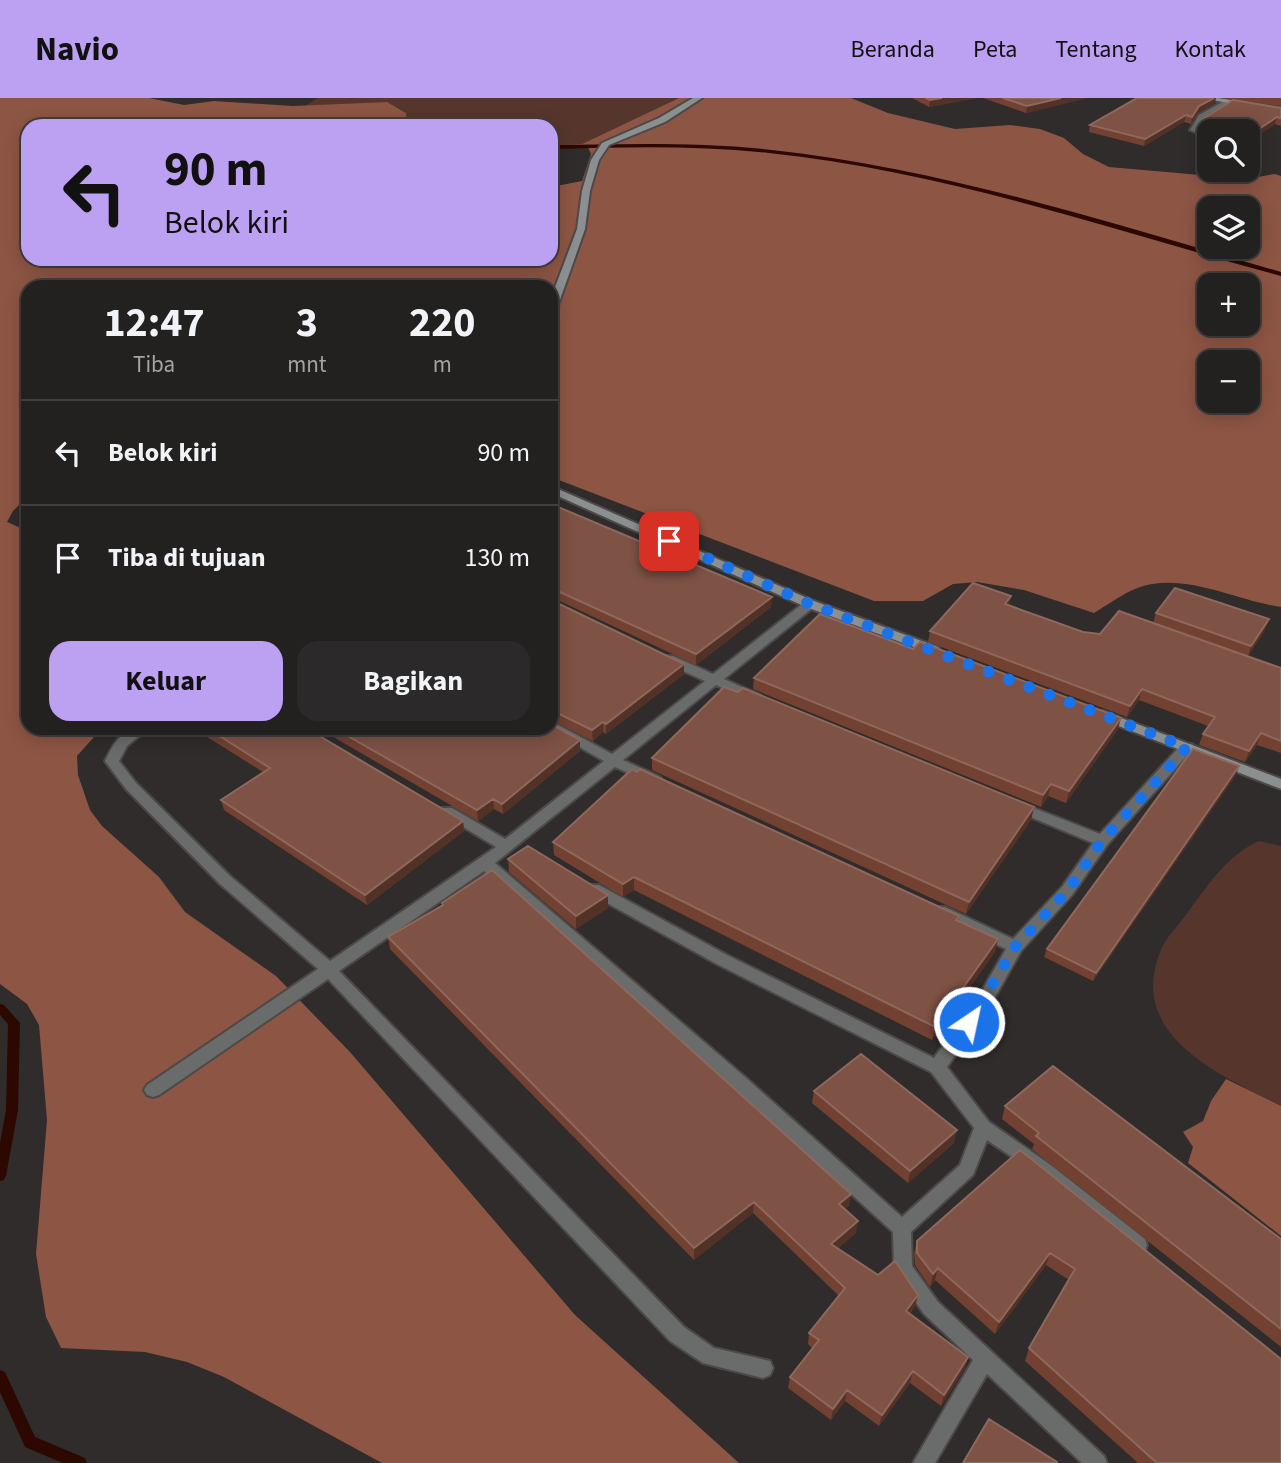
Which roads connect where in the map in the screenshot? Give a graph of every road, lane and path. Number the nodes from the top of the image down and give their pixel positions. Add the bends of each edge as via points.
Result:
1 (698, 98) edge
2 (1204, 98) edge
3 (1229, 102) junction
4 (1281, 110) edge
5 (1200, 119) edge
6 (558, 292) edge
7 (558, 492) edge
8 (810, 604) junction
9 (650, 650) edge
10 (953, 657) edge
11 (712, 680) junction
12 (763, 701) edge
13 (1096, 712) edge
14 (558, 730) edge
15 (132, 735) edge
16 (1187, 747) junction
17 (612, 760) junction
18 (1281, 784) edge
19 (673, 788) edge
20 (1002, 800) edge
21 (433, 804) edge
22 (1102, 841) junction
23 (509, 843) junction
24 (534, 853) edge
25 (485, 863) junction
26 (575, 878) edge
27 (929, 906) edge
28 (1015, 947) junction
29 (328, 969) junction
30 (937, 1067) junction
31 (153, 1090) dead end
32 (983, 1127) junction
33 (902, 1229) junction
34 (1155, 1259) edge
35 (985, 1359) junction
36 (763, 1368) dead end
37 (923, 1463) edge
38 (1097, 1463) edge

1 - 6 street via 662,120 606,143 595,160 582,229
2 - 3 street
3 - 4 street
3 - 5 street
7 - 8 street
8 - 10 street
8 - 11 street
9 - 11 street
11 - 12 street
11 - 17 street
13 - 16 street
14 - 17 street
15 - 29 street via 121,743 112,761 131,786 225,880
16 - 18 street
16 - 22 street
17 - 19 street
17 - 23 street
20 - 22 street
21 - 23 street
22 - 28 street via 1067,891
23 - 24 street
23 - 25 street
25 - 29 street
25 - 33 street
26 - 30 street via 666,931
27 - 28 street
28 - 30 street via 985,1000
29 - 31 street
29 - 36 street via 677,1334 710,1356
30 - 32 street
32 - 33 street via 967,1170
32 - 34 street
33 - 35 street via 903,1268 932,1308
35 - 37 street
35 - 38 street

